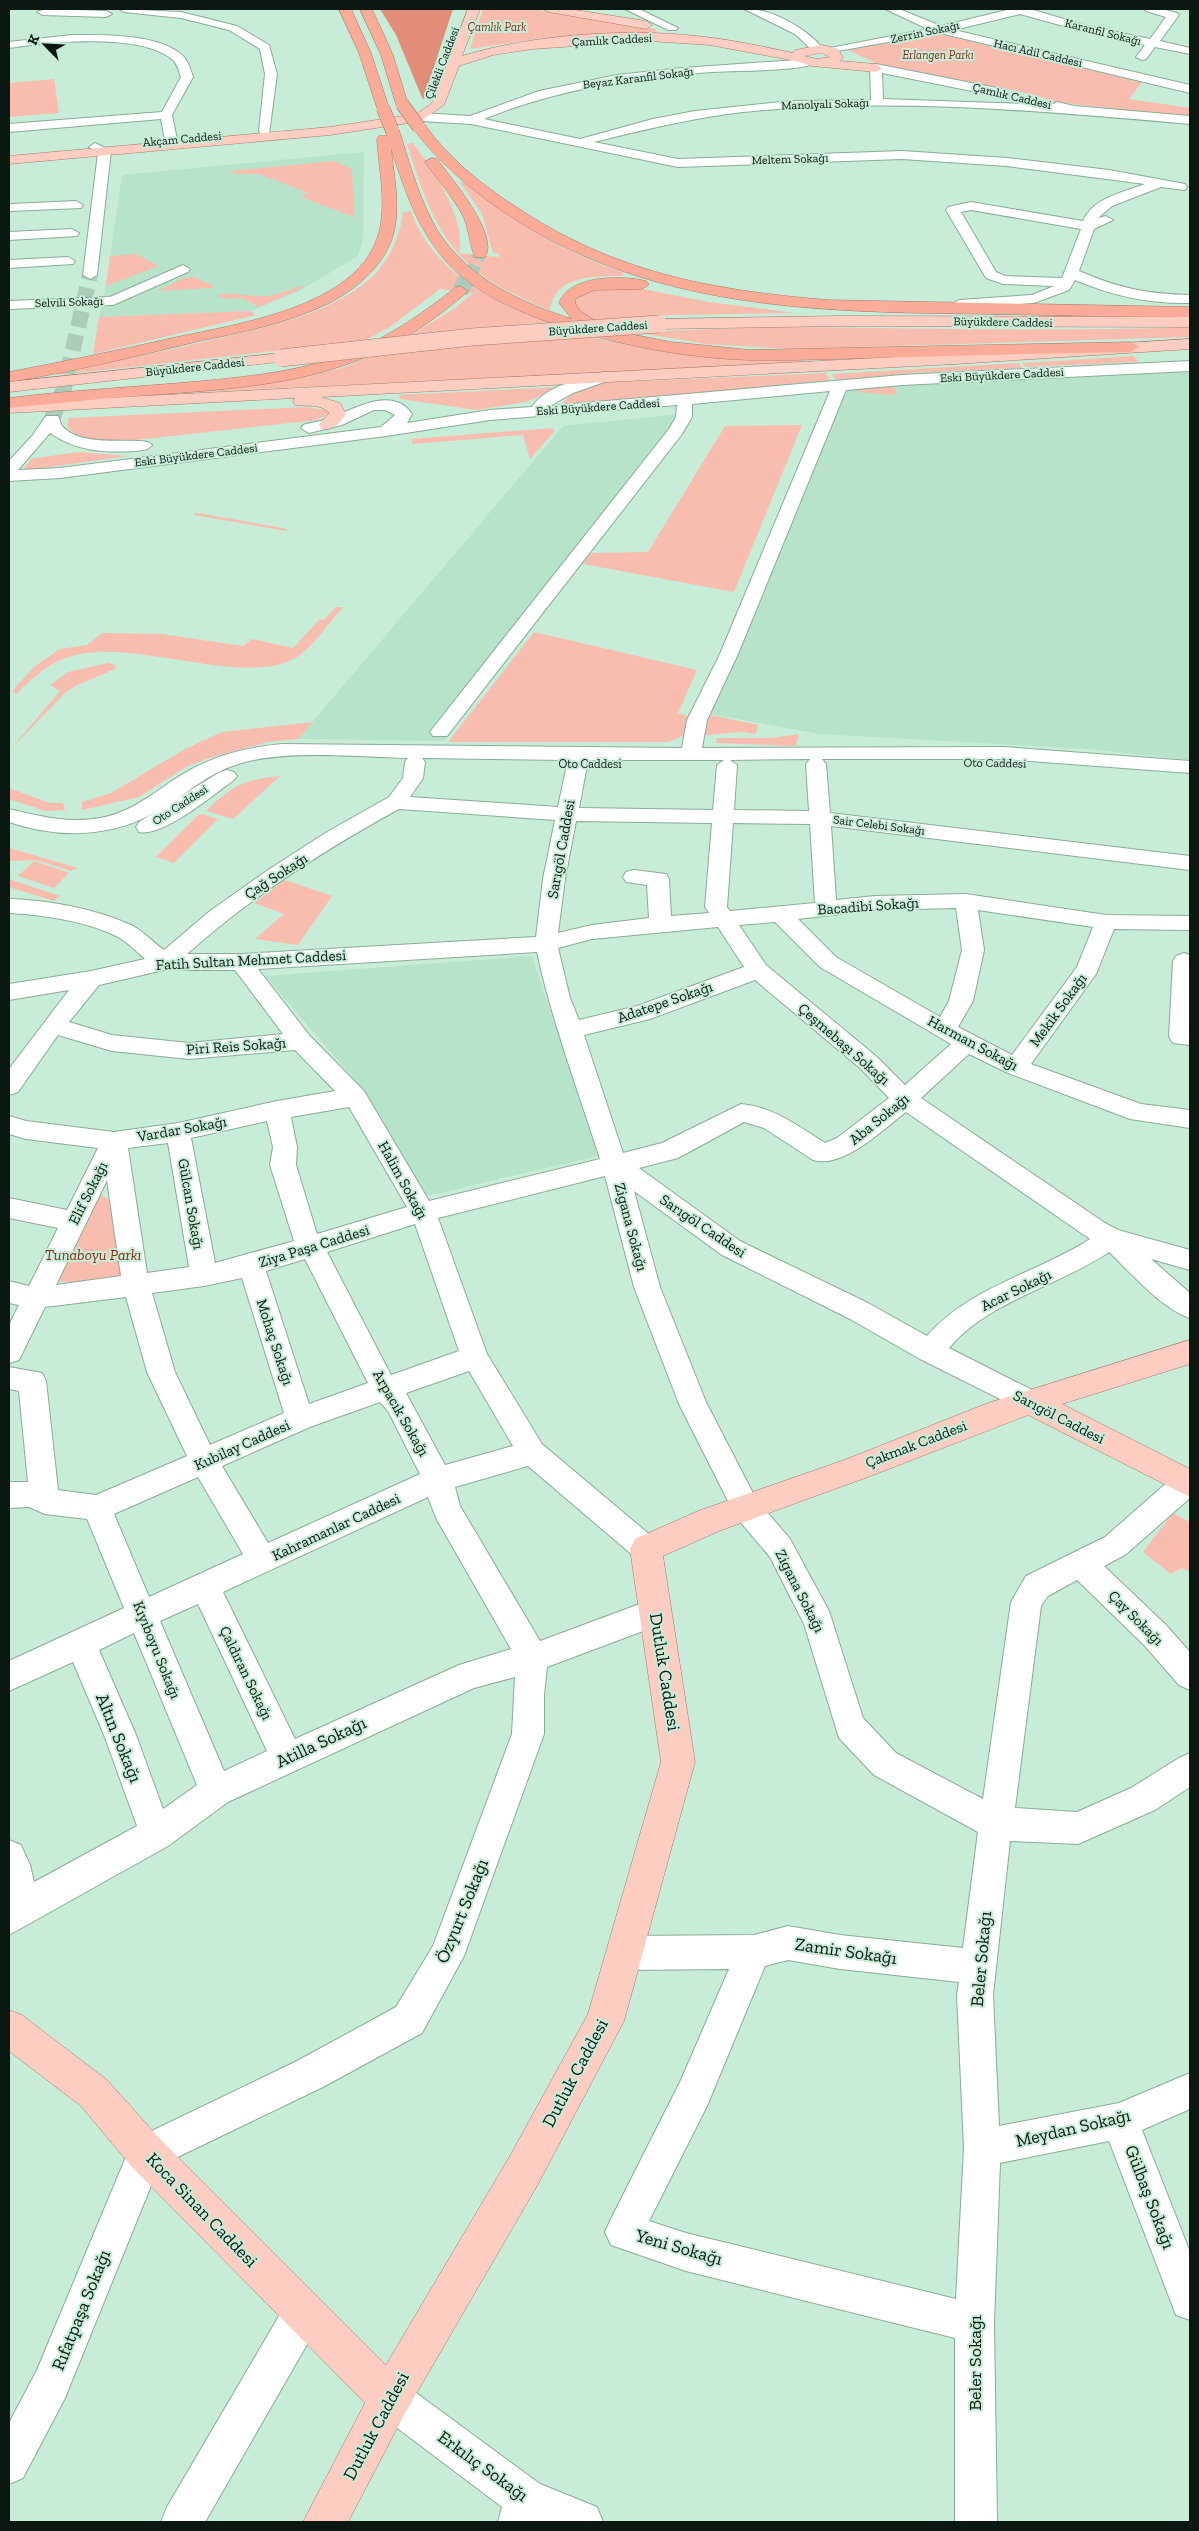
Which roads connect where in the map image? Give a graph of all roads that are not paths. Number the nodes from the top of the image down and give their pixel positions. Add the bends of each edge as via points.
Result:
1 (124, 9) edge
2 (345, 9) edge
3 (366, 9) edge
4 (463, 9) edge
5 (474, 9) edge
6 (549, 9) edge
7 (631, 9) edge
8 (750, 9) edge
9 (890, 9) edge
10 (1020, 9) edge
11 (1150, 9) edge
12 (45, 10) edge
13 (108, 11) edge
14 (30, 27) junction
15 (672, 28) junction
16 (1082, 28) junction
17 (940, 30) junction
18 (89, 35) junction
19 (1066, 36) dead end
20 (13, 44) edge
21 (1050, 44) dead end
22 (1152, 44) junction
23 (1190, 51) edge
24 (833, 52) junction
25 (1034, 52) junction
26 (454, 55) junction
27 (810, 56) junction
28 (876, 68) junction
29 (1127, 74) junction
30 (959, 84) junction
31 (1190, 89) edge
32 (878, 102) junction
33 (974, 104) junction
34 (438, 105) junction
35 (1074, 110) junction
36 (166, 115) junction
37 (443, 118) junction
38 (471, 120) junction
39 (1190, 120) edge
40 (417, 124) junction
41 (357, 125) junction
42 (9, 128) edge
43 (388, 130) junction
44 (265, 131) junction
45 (171, 140) junction
46 (579, 142) junction
47 (98, 150) junction
48 (9, 156) edge
49 (9, 160) edge
50 (1190, 175) edge
51 (1161, 183) junction
52 (1185, 186) edge
53 (76, 205) dead end
54 (12, 208) edge
55 (1089, 226) junction
56 (72, 233) dead end
57 (9, 236) edge
58 (480, 254) tunnel mouth
59 (68, 261) dead end
60 (9, 264) edge
61 (183, 269) dead end
62 (84, 275) tunnel mouth
63 (1071, 286) junction
64 (1108, 289) junction
65 (460, 291) tunnel mouth
66 (1190, 299) edge
67 (796, 303) junction
68 (9, 305) edge
69 (832, 306) junction
70 (1190, 312) edge
71 (1190, 322) edge
72 (620, 338) junction
73 (1190, 344) edge
74 (1131, 347) junction
75 (1190, 366) edge
76 (9, 377) edge
77 (606, 377) junction
78 (840, 385) junction
79 (9, 387) edge
80 (821, 387) junction
81 (190, 397) junction
82 (684, 400) junction
83 (9, 402) edge
84 (387, 405) junction
85 (9, 408) edge
86 (538, 411) junction
87 (490, 415) junction
88 (44, 419) junction
89 (327, 425) junction
90 (386, 431) junction
91 (14, 442) dead end
92 (60, 473) junction
93 (12, 474) edge
94 (9, 494) edge
95 (692, 712) dead end
96 (440, 732) dead end
97 (691, 752) junction
98 (578, 759) junction
99 (415, 762) junction
100 (727, 764) junction
101 (816, 764) junction
102 (1190, 767) edge
103 (1190, 778) edge
104 (396, 802) junction
105 (566, 814) junction
106 (9, 815) edge
107 (723, 816) junction
108 (821, 818) junction
109 (9, 834) edge
110 (1190, 863) edge
111 (634, 877) dead end
112 (966, 901) junction
113 (9, 906) edge
114 (826, 909) junction
115 (781, 914) junction
116 (725, 919) junction
117 (1106, 922) junction
118 (1190, 923) edge
119 (660, 924) junction
120 (546, 942) junction
121 (1184, 961) dead end
122 (164, 962) junction
123 (241, 962) junction
124 (758, 970) junction
125 (91, 979) junction
126 (9, 992) edge
127 (53, 1025) junction
128 (571, 1030) junction
129 (945, 1030) junction
130 (1190, 1037) edge
131 (301, 1041) junction
132 (967, 1043) junction
133 (1016, 1067) junction
134 (9, 1086) edge
135 (355, 1097) junction
136 (905, 1099) junction
137 (277, 1110) junction
138 (1190, 1119) edge
139 (9, 1125) edge
140 (178, 1132) junction
141 (114, 1141) junction
142 (614, 1163) junction
143 (9, 1208) edge
144 (423, 1212) junction
145 (74, 1221) junction
146 (1110, 1238) junction
147 (312, 1247) junction
148 (1190, 1260) edge
149 (250, 1265) junction
150 (204, 1276) junction
151 (136, 1285) junction
152 (9, 1292) edge
153 (34, 1298) junction
154 (1190, 1307) edge
155 (930, 1351) junction
156 (9, 1352) edge
157 (1190, 1352) edge
158 (474, 1357) junction
159 (9, 1378) edge
160 (384, 1388) junction
161 (1030, 1402) junction
162 (300, 1419) junction
163 (532, 1453) junction
164 (204, 1462) junction
165 (438, 1480) junction
166 (1189, 1483) edge
167 (9, 1495) edge
168 (45, 1501) junction
169 (97, 1508) junction
170 (746, 1508) junction
171 (646, 1549) junction
172 (263, 1561) junction
173 (1080, 1563) junction
174 (204, 1588) junction
175 (656, 1612) junction
176 (143, 1616) junction
177 (80, 1642) junction
178 (532, 1658) junction
179 (1190, 1675) edge
180 (9, 1676) edge
181 (287, 1758) junction
182 (1190, 1769) edge
183 (216, 1791) junction
184 (997, 1824) junction
185 (156, 1834) junction
186 (9, 1858) edge
187 (16, 1913) edge
188 (754, 1952) junction
189 (624, 1953) junction
190 (978, 1967) junction
191 (11, 2035) edge
192 (1190, 2091) edge
193 (1120, 2121) junction
194 (982, 2148) junction
195 (146, 2153) junction
196 (1190, 2301) edge
197 (302, 2313) junction
198 (974, 2323) junction
199 (390, 2398) junction
200 (9, 2464) edge
201 (522, 2511) edge
202 (182, 2522) edge
203 (325, 2522) edge
204 (582, 2522) edge
205 (976, 2522) edge

1 - 44 street via 181,15 233,28 265,47 271,74
2 - 43 highway, bridge via 365,53
3 - 40 highway, bridge via 387,55 402,104
4 - 26 main road, Çilekli Caddesi
5 - 26 main road, Çilekli Caddesi
6 - 15 main road, Çamlık Caddesi
7 - 15 street
8 - 27 street via 799,32
9 - 17 street, Hacı Adil Caddesi
10 - 16 street, Karanfil Sokağı
10 - 17 street, Zerrin Sokağı
11 - 22 street via 1173,15
12 - 13 street
12 - 14 street
13 - 18 street
14 - 18 street
14 - 20 street
15 - 27 main road, Çamlık Caddesi
16 - 19 street
16 - 22 street, Karanfil Sokağı
17 - 24 street, Zerrin Sokağı
17 - 25 street, Hacı Adil Caddesi
18 - 20 street
18 - 36 street via 153,44 178,58 187,77
21 - 25 street
22 - 23 street, Karanfil Sokağı
22 - 29 street
24 - 27 main road via 837,58 834,60
24 - 28 main road, Çamlık Caddesi
25 - 29 street, Hacı Adil Caddesi
26 - 27 main road, Çamlık Caddesi via 599,39 656,38 716,42
26 - 34 main road, Çilekli Caddesi
26 - 41 main road, Çilekli Caddesi via 429,100 419,110
27 - 28 main road
27 - 38 street, Beyaz Karanfil Sokağı via 612,79 552,91
28 - 30 street, Çamlık Caddesi
28 - 32 street
29 - 31 street, Hacı Adil Caddesi
30 - 33 street via 983,92 988,99
30 - 35 street, Çamlık Caddesi
32 - 33 street, Manolyalı Sokağı
32 - 46 street, Manolyalı Sokağı via 832,102 695,115
33 - 35 street, Manolyalı Sokağı
34 - 37 street
34 - 40 main road, Çilekli Caddesi
35 - 39 street, Çamlık Caddesi
36 - 42 street
36 - 45 street
37 - 38 street, Meltem Sokağı
37 - 40 street, Meltem Sokağı
38 - 46 street, Meltem Sokağı
40 - 41 main road, Çilekli Caddesi
40 - 58 highway via 472,221 480,240
40 - 67 highway via 464,176 518,218 567,246 644,275 712,291
41 - 44 main road, Akçam Caddesi
41 - 47 main road, Akçam Caddesi
43 - 72 highway via 424,220 441,247 460,267 515,302 585,329
43 - 76 highway via 385,237 369,266 344,288 289,313 221,332
44 - 45 main road, Akçam Caddesi
45 - 47 main road, Akçam Caddesi
46 - 51 street, Meltem Sokağı via 678,163 902,155 1007,162
47 - 48 main road, Akçam Caddesi
47 - 49 main road, Akçam Caddesi
47 - 62 street
50 - 51 street
51 - 52 street, Meltem Sokağı
51 - 55 street via 1107,203 1092,216
52 - 55 street via 1148,195 1124,206 1102,223
53 - 54 street
55 - 63 street
55 - 63 street via 971,206 953,210 991,275 1004,280
56 - 57 street
59 - 60 street
61 - 68 street, Selvili Sokağı via 114,301
63 - 64 street
63 - 64 street via 1093,294
63 - 69 street via 1034,299 997,303
64 - 66 street via 1147,298
65 - 83 highway via 434,314 387,342 358,356 310,371 254,381
67 - 69 highway
67 - 72 highway via 752,302 620,281 582,287 567,299 572,314
69 - 70 highway
71 - 79 main road, Büyükdere Caddesi, bridge via 659,324 490,335
72 - 74 highway via 697,352 757,355
73 - 74 main road, Büyükdere Caddesi
74 - 77 main road, Büyükdere Caddesi
75 - 78 street, Eski Büyükdere Caddesi
77 - 81 main road, Büyükdere Caddesi
77 - 86 street via 564,391 542,404
78 - 80 street, Eski Büyükdere Caddesi
78 - 97 street via 729,654 697,720
80 - 82 street, Eski Büyükdere Caddesi
80 - 95 street via 812,421
81 - 85 main road, Büyükdere Caddesi
81 - 89 main road via 239,402 318,401 338,410 336,419
82 - 86 street, Eski Büyükdere Caddesi
82 - 96 street via 684,419 676,431
84 - 87 street via 452,414
84 - 89 street via 363,408
84 - 90 street via 404,414
86 - 87 street, Eski Büyükdere Caddesi
87 - 90 street, Eski Büyükdere Caddesi
88 - 89 street via 67,438 87,446 114,448
88 - 91 street
88 - 93 street via 38,439
90 - 92 street, Eski Büyükdere Caddesi
92 - 93 street, Eski Büyükdere Caddesi
92 - 94 street
97 - 98 street, Oto Caddesi
97 - 102 street, Oto Caddesi via 1004,753
98 - 99 street, Oto Caddesi
98 - 100 street, Oto Caddesi
98 - 105 street, Sarıgöl Caddesi
98 - 106 street via 494,751 265,752 224,761 138,814 104,824 60,827
99 - 104 street, Çağ Sokağı via 413,778
99 - 109 street, Oto Caddesi via 269,765 227,776 162,820 125,835 100,840 42,842
100 - 101 street, Oto Caddesi
100 - 107 street, Çeşmebaşı Sokağı
101 - 103 street, Oto Caddesi via 1006,762
101 - 108 street
104 - 105 street
104 - 122 street, Çağ Sokağı via 247,894 200,929
105 - 107 street, Sair Celebi Sokağı
105 - 120 street, Sarıgöl Caddesi
107 - 108 street, Sair Celebi Sokağı
107 - 116 street, Çeşmebaşı Sokağı via 716,906
108 - 110 street, Sair Celebi Sokağı
108 - 114 street
111 - 119 street via 658,879
112 - 114 street, Bacadibi Sokağı via 875,903
112 - 117 street, Bacadibi Sokağı
112 - 129 street via 973,950 962,1001
113 - 122 street via 76,915 126,932
114 - 115 street, Bacadibi Sokağı
115 - 116 street, Bacadibi Sokağı
115 - 129 street, Harman Sokağı via 828,962
116 - 119 street, Bacadibi Sokağı
116 - 124 street, Çeşmebaşı Sokağı
117 - 118 street, Bacadibi Sokağı
117 - 133 street, Mekik Sokağı via 1088,969
119 - 120 street, Bacadibi Sokağı via 592,932
120 - 123 street, Fatih Sultan Mehmet Caddesi via 511,947
120 - 128 street, Sarıgöl Caddesi via 558,998
121 - 130 street via 1181,1037
122 - 123 street, Fatih Sultan Mehmet Caddesi
122 - 125 street, Fatih Sultan Mehmet Caddesi
123 - 131 street, Halim Sokağı
124 - 128 street, Adatepe Sokağı via 642,1014
124 - 136 street, Çeşmebaşı Sokağı via 869,1063
125 - 126 street, Fatih Sultan Mehmet Caddesi
125 - 127 street
127 - 131 street, Piri Reis Sokağı via 112,1043 189,1051
127 - 134 street
128 - 142 street, Sarıgöl Caddesi
129 - 132 street, Harman Sokağı
131 - 135 street, Halim Sokağı
132 - 133 street, Harman Sokağı
132 - 136 street, Aba Sokağı
133 - 138 street, Harman Sokağı via 1139,1113
135 - 137 street, Vardar Sokağı
135 - 144 street, Halim Sokağı
136 - 142 street, Aba Sokağı via 846,1145 822,1153 769,1120 741,1113 669,1150
136 - 146 street, Çeşmebaşı Sokağı
137 - 140 street, Vardar Sokağı
137 - 147 street via 285,1147 283,1165 303,1234
139 - 141 street, Vardar Sokağı
140 - 141 street, Vardar Sokağı
140 - 150 street, Gülcan Sokağı
141 - 145 street, Elif Sokağı
141 - 151 street
142 - 144 street, Ziya Paşa Caddesi
142 - 155 street, Sarıgöl Caddesi via 731,1248 859,1311
142 - 170 street, Zigana Sokağı via 647,1287 693,1404
143 - 145 street
144 - 147 street, Ziya Paşa Caddesi
144 - 158 street, Halim Sokağı
145 - 153 street, Elif Sokağı
146 - 148 street, Çeşmebaşı Sokağı
146 - 154 street, Çeşmebaşı Sokağı
146 - 155 street, Acar Sokağı via 1069,1265 979,1307 954,1324
147 - 149 street, Ziya Paşa Caddesi
147 - 160 street, Arpacık Sokağı
149 - 150 street, Ziya Paşa Caddesi
149 - 162 street, Mohaç Sokağı
150 - 151 street, Ziya Paşa Caddesi
151 - 153 street, Ziya Paşa Caddesi
151 - 164 street via 161,1372
152 - 153 street, Ziya Paşa Caddesi
153 - 156 street, Elif Sokağı
155 - 161 street, Sarıgöl Caddesi
157 - 161 main road, Çakmak Caddesi
158 - 160 street, Kubilay Caddesi
158 - 163 street, Halim Sokağı
159 - 168 street via 32,1381
160 - 162 street, Kubilay Caddesi
160 - 165 street, Arpacık Sokağı via 398,1403
161 - 166 main road, Sarıgöl Caddesi
161 - 170 main road, Çakmak Caddesi
162 - 164 street, Kubilay Caddesi
163 - 165 street, Kahramanlar Caddesi
163 - 171 street
164 - 169 street, Kubilay Caddesi
164 - 172 street
165 - 172 street, Kahramanlar Caddesi
165 - 178 street, Arpacık Sokağı via 446,1509
166 - 173 street, Beler Sokağı via 1115,1546
167 - 168 street via 32,1494
168 - 169 street
169 - 176 street, Kıyıboyu Sokağı
170 - 171 main road, Çakmak Caddesi
170 - 184 street, Zigana Sokağı via 780,1548 818,1621 850,1726 885,1764
171 - 175 main road, Dutluk Caddesi
172 - 174 street, Kahramanlar Caddesi
173 - 179 street, Çay Sokağı via 1155,1635
173 - 184 street, Beler Sokağı via 1037,1586 1026,1602
174 - 176 street, Kahramanlar Caddesi
174 - 181 street, Çaldıran Sokağı
175 - 178 street, Atilla Sokağı
175 - 189 main road, Dutluk Caddesi via 678,1762
176 - 177 street, Kahramanlar Caddesi
176 - 183 street, Kıyıboyu Sokağı
177 - 180 street, Kahramanlar Caddesi
177 - 185 street, Altın Sokağı via 120,1735
178 - 181 street, Atilla Sokağı via 470,1675
178 - 195 street, Özyurt Sokağı via 528,1734 447,1956 409,2020 310,2074
181 - 183 street, Atilla Sokağı
182 - 184 street, Zigana Sokağı via 1143,1799 1078,1828
183 - 185 street, Atilla Sokağı
184 - 190 street, Beler Sokağı
185 - 187 street, Atilla Sokağı
186 - 187 street via 13,1864
188 - 189 street, Zamir Sokağı
188 - 190 street, Zamir Sokağı via 788,1943
188 - 198 street, Yeni Sokağı via 694,2093 624,2232 686,2252
189 - 199 main road, Dutluk Caddesi via 604,2021 524,2170
190 - 194 street, Beler Sokağı via 975,1995
191 - 195 main road, Koca Sinan Caddesi via 94,2093
192 - 193 street, Meydan Sokağı
193 - 194 street, Meydan Sokağı
193 - 196 street, Gülbaş Sokağı
194 - 198 street, Beler Sokağı
195 - 197 main road, Koca Sinan Caddesi
195 - 200 street, Rıfatpaşa Sokağı via 51,2384
197 - 199 main road, Koca Sinan Caddesi
197 - 202 street
198 - 205 street, Beler Sokağı
199 - 201 street, Erkılıç Sokağı
199 - 203 main road, Dutluk Caddesi
201 - 204 street, Erkılıç Sokağı via 548,2510

